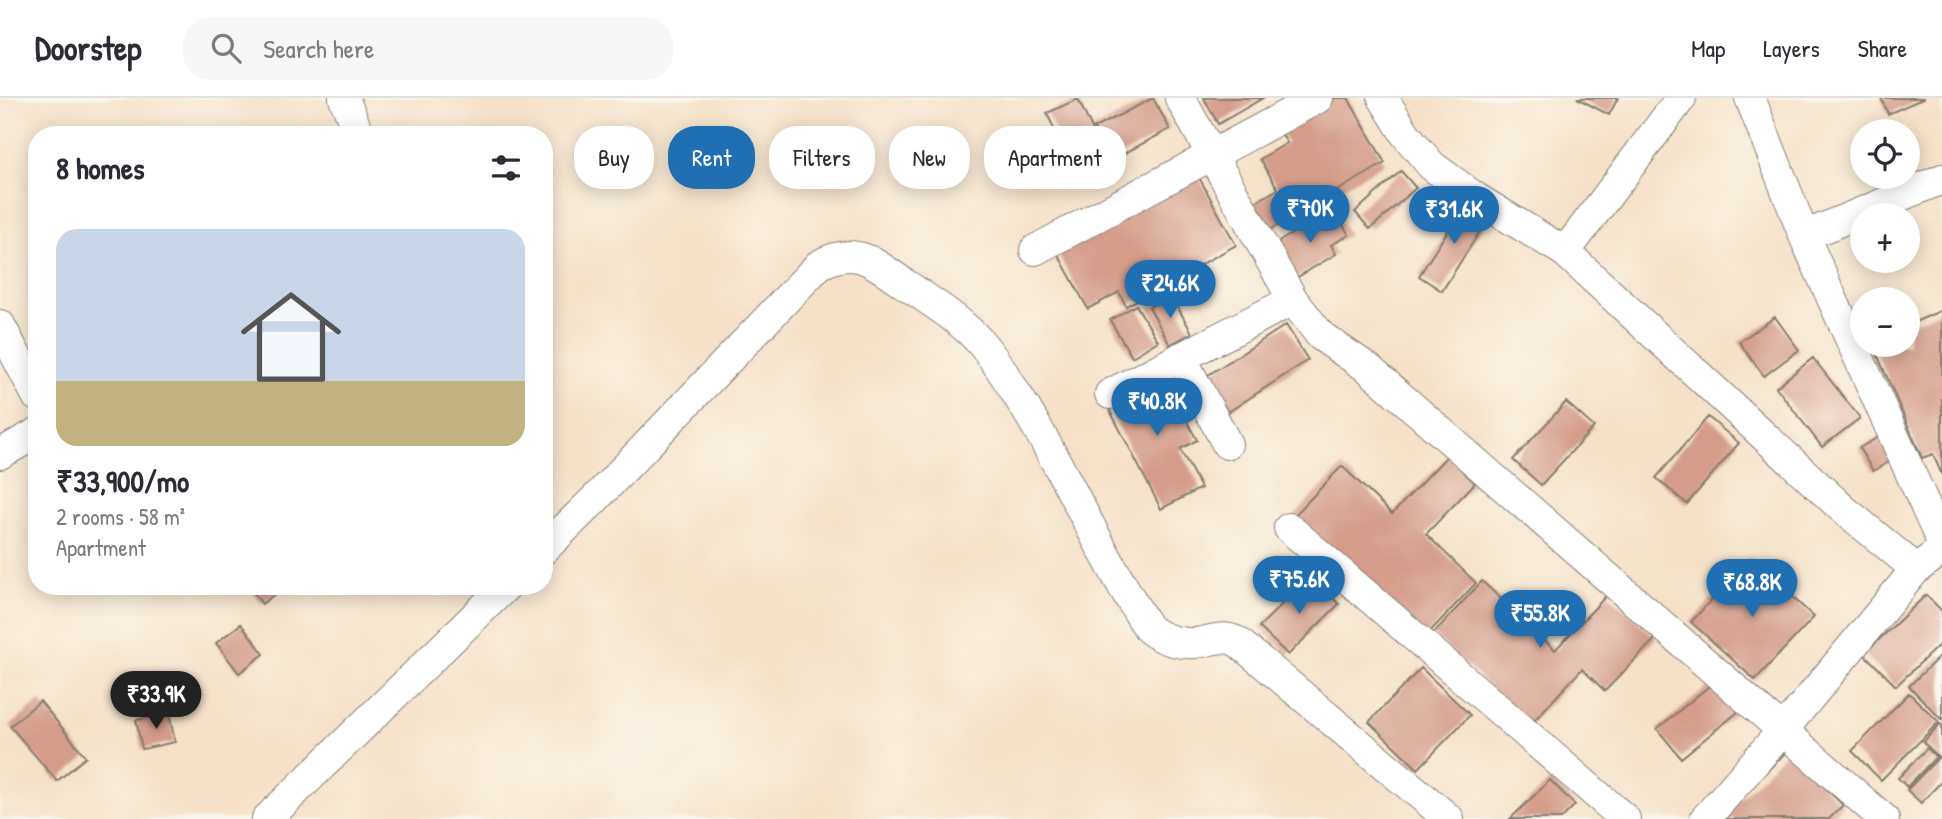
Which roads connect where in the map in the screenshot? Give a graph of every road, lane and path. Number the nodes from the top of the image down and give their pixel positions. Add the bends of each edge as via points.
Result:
1 (344, 98) edge
2 (1180, 98) edge
3 (1318, 98) edge
4 (1383, 98) edge
5 (1681, 98) edge
6 (1750, 98) edge
7 (355, 126) edge
8 (1212, 157) junction
9 (1942, 179) edge
10 (1804, 236) junction
11 (1035, 250) dead end
12 (1564, 252) junction
13 (1293, 300) junction
14 (0, 325) edge
15 (1181, 357) junction
16 (28, 379) edge
17 (1110, 394) dead end
18 (28, 438) edge
19 (1227, 444) dead end
20 (0, 454) edge
21 (1289, 528) dead end
22 (553, 540) edge
23 (1942, 543) edge
24 (1942, 550) edge
25 (1916, 569) junction
26 (497, 595) edge
27 (1783, 730) junction
28 (267, 819) edge
29 (1449, 819) edge
30 (1625, 819) edge
31 (1704, 819) edge
32 (1884, 819) edge

1 - 7 street
2 - 8 street
3 - 8 street
4 - 12 street via 1432,166
5 - 12 street
6 - 10 street
8 - 11 street
8 - 13 street
9 - 10 street
10 - 23 street
12 - 25 street via 1843,509
13 - 15 street
13 - 27 street via 1321,336 1369,369
14 - 16 street
15 - 17 street
15 - 19 street
18 - 20 street
21 - 30 street
22 - 29 street via 819,265 846,254 860,256 949,315 983,344 1036,426 1149,629 1184,642 1222,637 1238,642
24 - 25 street
25 - 27 street
26 - 28 street
27 - 31 street
27 - 32 street

